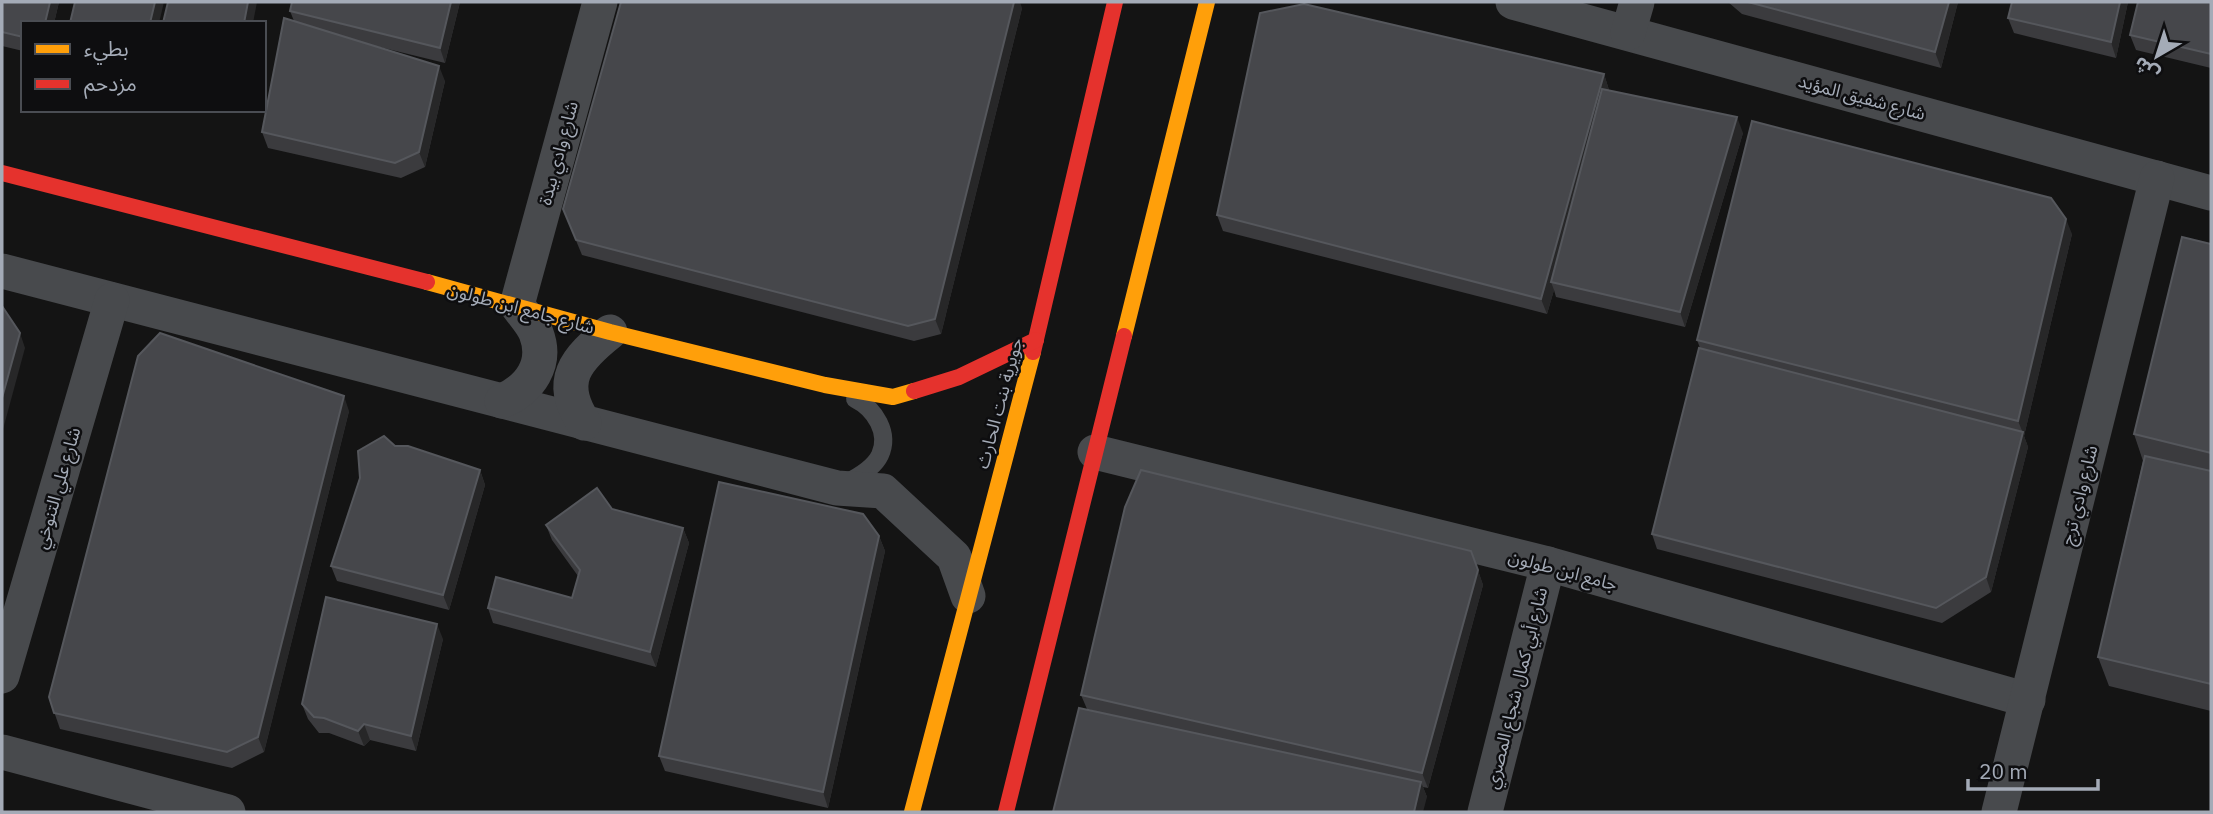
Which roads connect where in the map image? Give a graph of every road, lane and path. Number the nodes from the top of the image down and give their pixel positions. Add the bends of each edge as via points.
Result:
1 (600, 2) edge
2 (1115, 2) edge
3 (1207, 2) edge
4 (1513, 2) edge
5 (1632, 17) edge
6 (2, 173) edge
7 (2157, 178) junction
8 (2211, 193) edge
9 (2, 271) edge
10 (111, 300) junction
11 (517, 305) junction
12 (610, 332) junction
13 (1036, 340) junction
14 (825, 385) junction
15 (502, 401) junction
16 (584, 423) junction
17 (1095, 453) junction
18 (837, 488) junction
19 (1548, 564) junction
20 (968, 597) junction
21 (2, 676) edge
22 (2028, 700) junction
23 (2, 752) edge
24 (228, 812) edge
25 (912, 812) edge
26 (1006, 812) edge
27 (1485, 812) edge
28 (1999, 812) edge

1 - 11 street, شارع وادي بيدة
2 - 13 street, جويرية بنت الحارث
3 - 17 street
4 - 5 street, شارع شفيق المؤيد
5 - 7 street, شارع شفيق المؤيد
6 - 11 street, شارع جامع ابن طولون
7 - 8 street, شارع شفيق المؤيد
7 - 22 street, شارع وادي ترج
9 - 10 street
10 - 15 street
10 - 21 street, شارع علي التنوخي
11 - 12 street, شارع جامع ابن طولون
11 - 15 street via 536,331 540,363 524,388
12 - 14 street, شارع جامع ابن طولون
12 - 16 street via 572,370 572,399
13 - 14 street, شارع جامع ابن طولون via 959,377 893,397
13 - 20 street, جويرية بنت الحارث
14 - 18 lane via 866,405 876,415 882,432 880,454 863,474
15 - 16 street
16 - 18 street
17 - 19 street, جامع ابن طولون
17 - 26 street
18 - 20 street via 883,491 954,557
19 - 22 street, جامع ابن طولون
19 - 27 street, شارع أبي كمال شجاع المصري
20 - 25 street, جويرية بنت الحارث
22 - 28 street, شارع وادي ترج
23 - 24 street

